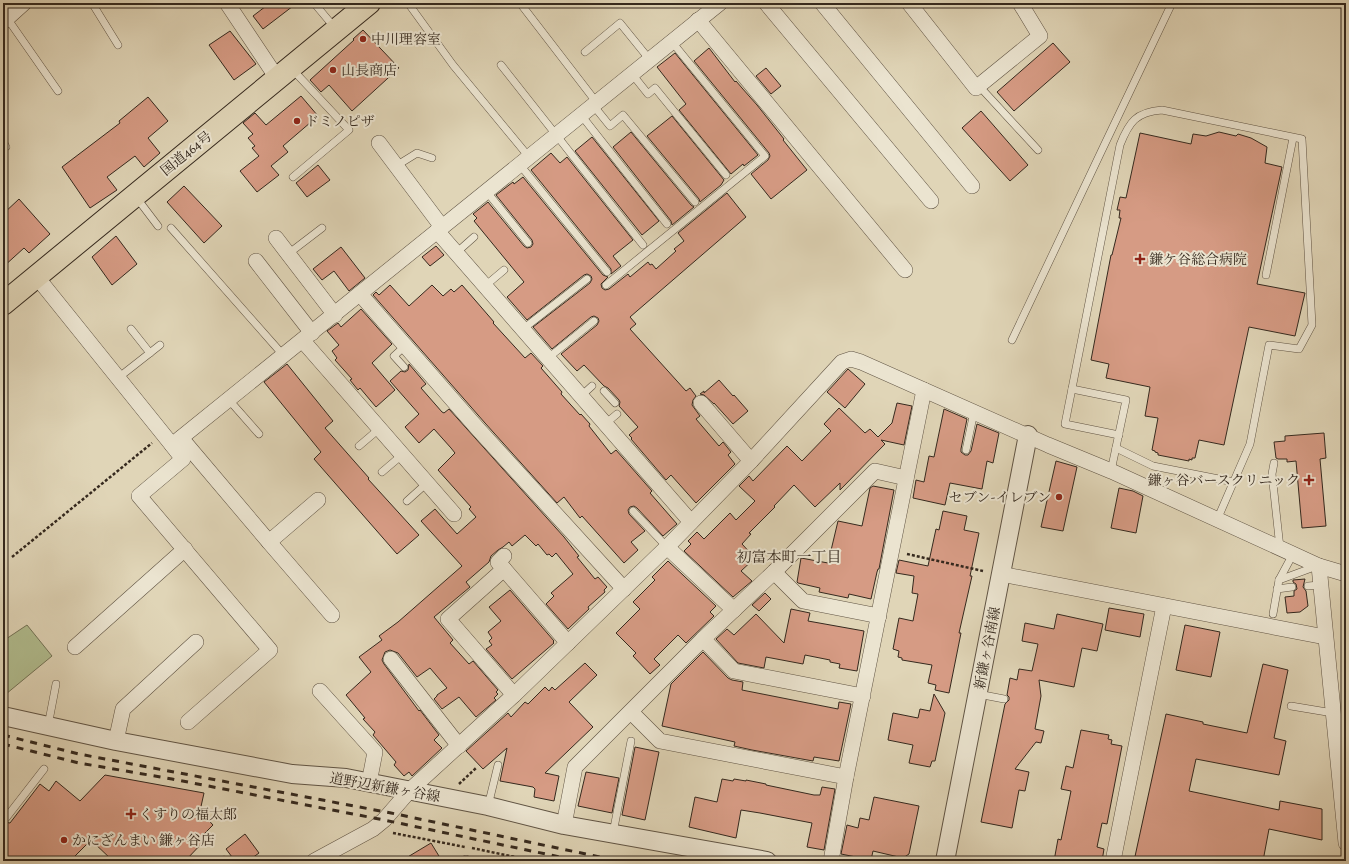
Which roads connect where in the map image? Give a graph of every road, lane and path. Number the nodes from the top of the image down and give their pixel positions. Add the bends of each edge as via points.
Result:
1 (24, 3) edge
2 (92, 3) edge
3 (227, 3) edge
4 (314, 3) edge
5 (369, 3) edge
6 (408, 3) edge
7 (520, 3) edge
8 (720, 3) edge
9 (766, 3) edge
10 (822, 3) edge
11 (909, 3) edge
12 (1020, 3) edge
13 (1172, 3) edge
14 (5, 20) edge
15 (698, 20) junction
16 (336, 30) junction
17 (672, 42) junction
18 (118, 45) dead end
19 (585, 52) dead end
20 (650, 60) junction
21 (501, 65) dead end
22 (283, 72) junction
23 (632, 74) junction
24 (979, 86) junction
25 (58, 91) dead end
26 (595, 104) junction
27 (582, 115) junction
28 (1118, 115) junction
29 (1132, 122) junction
30 (556, 135) junction
31 (1293, 138) junction
32 (379, 143) dead end
33 (1038, 150) dead end
34 (432, 158) dead end
35 (525, 161) junction
36 (396, 166) junction
37 (726, 175) dead end
38 (293, 177) dead end
39 (972, 186) dead end
40 (487, 192) junction
41 (134, 195) junction
42 (931, 201) dead end
43 (695, 202) dead end
44 (668, 224) dead end
45 (158, 226) dead end
46 (171, 228) dead end
47 (322, 228) dead end
48 (440, 229) junction
49 (474, 237) dead end
50 (276, 238) dead end
51 (528, 243) dead end
52 (643, 246) dead end
53 (456, 253) junction
54 (288, 254) junction
55 (256, 261) dead end
56 (504, 270) dead end
57 (905, 270) dead end
58 (607, 272) dead end
59 (1266, 275) dead end
60 (36, 276) junction
61 (587, 279) dead end
62 (606, 285) dead end
63 (485, 286) junction
64 (360, 294) junction
65 (3, 304) edge
66 (335, 314) junction
67 (594, 321) dead end
68 (131, 329) dead end
69 (522, 329) junction
70 (308, 337) junction
71 (1012, 340) dead end
72 (160, 345) dead end
73 (405, 346) junction
74 (150, 353) junction
75 (284, 356) junction
76 (548, 358) junction
77 (404, 367) dead end
78 (118, 378) junction
79 (592, 386) dead end
80 (1072, 389) junction
81 (924, 390) junction
82 (604, 391) dead end
83 (581, 396) junction
84 (229, 400) junction
85 (615, 403) dead end
86 (701, 403) dead end
87 (974, 412) junction
88 (617, 414) dead end
89 (605, 424) junction
90 (379, 428) junction
91 (259, 434) dead end
92 (1028, 435) junction
93 (1119, 435) junction
94 (172, 439) junction
95 (359, 446) dead end
96 (1116, 448) junction
97 (966, 450) dead end
98 (402, 455) junction
99 (751, 461) junction
100 (1274, 463) dead end
101 (1111, 471) junction
102 (382, 472) dead end
103 (906, 478) junction
104 (1234, 482) junction
105 (427, 483) junction
106 (318, 500) dead end
107 (407, 501) dead end
108 (633, 511) dead end
109 (454, 514) dead end
110 (1217, 520) junction
111 (691, 522) junction
112 (269, 542) junction
113 (667, 547) junction
114 (185, 550) junction
115 (892, 551) junction
116 (1287, 551) junction
117 (12, 557) dead end
118 (1319, 566) junction
119 (983, 570) dead end
120 (774, 572) junction
121 (1002, 574) junction
122 (1346, 574) edge
123 (1279, 580) junction
124 (1292, 588) dead end
125 (624, 589) junction
126 (1277, 589) junction
127 (1164, 606) junction
128 (734, 610) junction
129 (1273, 614) dead end
130 (332, 615) dead end
131 (879, 616) junction
132 (1325, 637) junction
133 (703, 639) junction
134 (196, 642) dead end
135 (568, 643) junction
136 (75, 647) dead end
137 (391, 659) dead end
138 (56, 684) dead end
139 (320, 690) dead end
140 (978, 694) junction
141 (514, 695) junction
142 (863, 696) junction
143 (1004, 699) dead end
144 (1291, 706) dead end
145 (631, 712) junction
146 (1333, 713) junction
147 (3, 716) edge
148 (188, 722) dead end
149 (48, 726) junction
150 (631, 741) dead end
151 (116, 742) junction
152 (459, 746) junction
153 (498, 765) dead end
154 (476, 768) dead end
155 (44, 769) dead end
156 (846, 777) junction
157 (369, 783) junction
158 (455, 787) dead end
159 (410, 790) junction
160 (488, 806) junction
161 (6, 818) dead end
162 (564, 825) junction
163 (373, 828) junction
164 (613, 834) junction
165 (1346, 843) edge
166 (314, 861) edge
167 (534, 861) edge
168 (767, 861) edge
169 (831, 861) edge
170 (945, 861) edge
171 (1114, 861) edge

1 - 14 street
2 - 18 lane
3 - 22 street
4 - 16 lane
5 - 16 highway, 国道464号
6 - 35 lane
7 - 26 lane
8 - 15 street
9 - 42 street
10 - 39 street
11 - 24 street via 976,88
12 - 24 street via 1040,36
13 - 28 lane
14 - 25 lane
15 - 17 street
15 - 57 street
16 - 22 highway, 国道464号
17 - 20 street
17 - 62 lane via 765,156
19 - 20 lane via 620,23
20 - 23 street
21 - 30 lane
22 - 38 lane via 349,130
22 - 41 highway, 国道464号
23 - 26 street
23 - 37 lane via 648,94 655,88
24 - 33 lane
26 - 27 street
26 - 43 lane via 610,126 623,115
27 - 30 street
27 - 44 lane
28 - 29 lane
28 - 71 lane
29 - 31 lane via 1146,112 1162,110
29 - 80 lane via 1120,145
30 - 35 street
30 - 52 lane
31 - 59 lane
31 - 104 lane via 1302,139 1312,325 1299,349 1269,344 1250,444
32 - 36 street
34 - 36 lane via 417,154
35 - 40 street
35 - 58 lane
36 - 48 street
40 - 48 street
40 - 51 lane
41 - 45 lane
41 - 60 highway, 国道464号
46 - 75 lane
47 - 54 lane
48 - 53 street
48 - 64 street
49 - 53 lane
50 - 54 street
53 - 63 street
54 - 66 street
55 - 70 street
56 - 63 lane
60 - 65 highway, 国道464号
60 - 78 street
61 - 69 lane
63 - 69 street
64 - 66 street
64 - 73 street
66 - 70 street
67 - 76 lane
68 - 74 lane
69 - 76 street
70 - 75 street
70 - 90 street
72 - 74 lane
73 - 77 lane via 394,356
73 - 125 street
74 - 78 lane
75 - 84 street
76 - 83 street
78 - 94 street
79 - 83 lane
80 - 93 lane via 1065,424
80 - 93 lane via 1126,400
81 - 87 street
81 - 99 street via 861,362 851,359 842,362
81 - 103 street
82 - 85 lane
83 - 89 street
84 - 91 lane
84 - 94 street
86 - 99 street
87 - 92 street
87 - 97 lane
88 - 89 lane
89 - 111 street
90 - 95 lane
90 - 98 street
92 - 101 street
92 - 121 street, 新鎌ヶ谷南線
93 - 96 lane
94 - 112 street
94 - 114 street via 183,458 139,496
94 - 117 path
96 - 101 lane
96 - 104 lane via 1153,466
98 - 102 lane
98 - 105 street
99 - 111 street
100 - 116 lane via 1272,474
101 - 110 street
103 - 115 street
103 - 120 street via 874,471
104 - 110 lane
105 - 107 lane
105 - 109 street
106 - 112 street
108 - 113 lane
110 - 116 street
111 - 113 street
112 - 130 street
113 - 125 street
113 - 128 street
114 - 136 street
114 - 148 street via 270,650
115 - 119 path
115 - 131 street
116 - 118 street
116 - 123 lane
118 - 122 street
118 - 123 lane
118 - 132 street via 1314,586
120 - 128 street
120 - 131 street via 803,601
121 - 127 street
121 - 140 street, 新鎌ヶ谷南線
123 - 126 lane
124 - 126 lane
125 - 135 street
126 - 129 lane
127 - 132 street
127 - 171 street
128 - 133 street
131 - 142 street
132 - 146 street
133 - 142 street via 734,670
133 - 145 street
134 - 151 street via 123,709
135 - 141 street
135 - 141 street via 504,563 448,619
137 - 152 street
138 - 149 lane
139 - 157 street via 375,752
140 - 143 lane
140 - 170 street, 新鎌ヶ谷南線
141 - 152 street
142 - 156 street
144 - 146 lane
145 - 156 street via 660,741
145 - 162 street via 575,767
146 - 165 street
147 - 149 street, 道野辺新鎌ヶ谷線
149 - 151 street, 道野辺新鎌ヶ谷線
150 - 164 lane
151 - 157 street, 道野辺新鎌ヶ谷線 via 292,774 346,778
152 - 159 street
153 - 160 lane
154 - 158 path
155 - 161 lane
156 - 169 street
157 - 159 street, 道野辺新鎌ヶ谷線
159 - 160 street, 道野辺新鎌ヶ谷線
159 - 163 street via 391,813
160 - 162 street, 道野辺新鎌ヶ谷線
162 - 164 street, 道野辺新鎌ヶ谷線
163 - 166 street
163 - 167 path
164 - 168 street, 道野辺新鎌ヶ谷線

